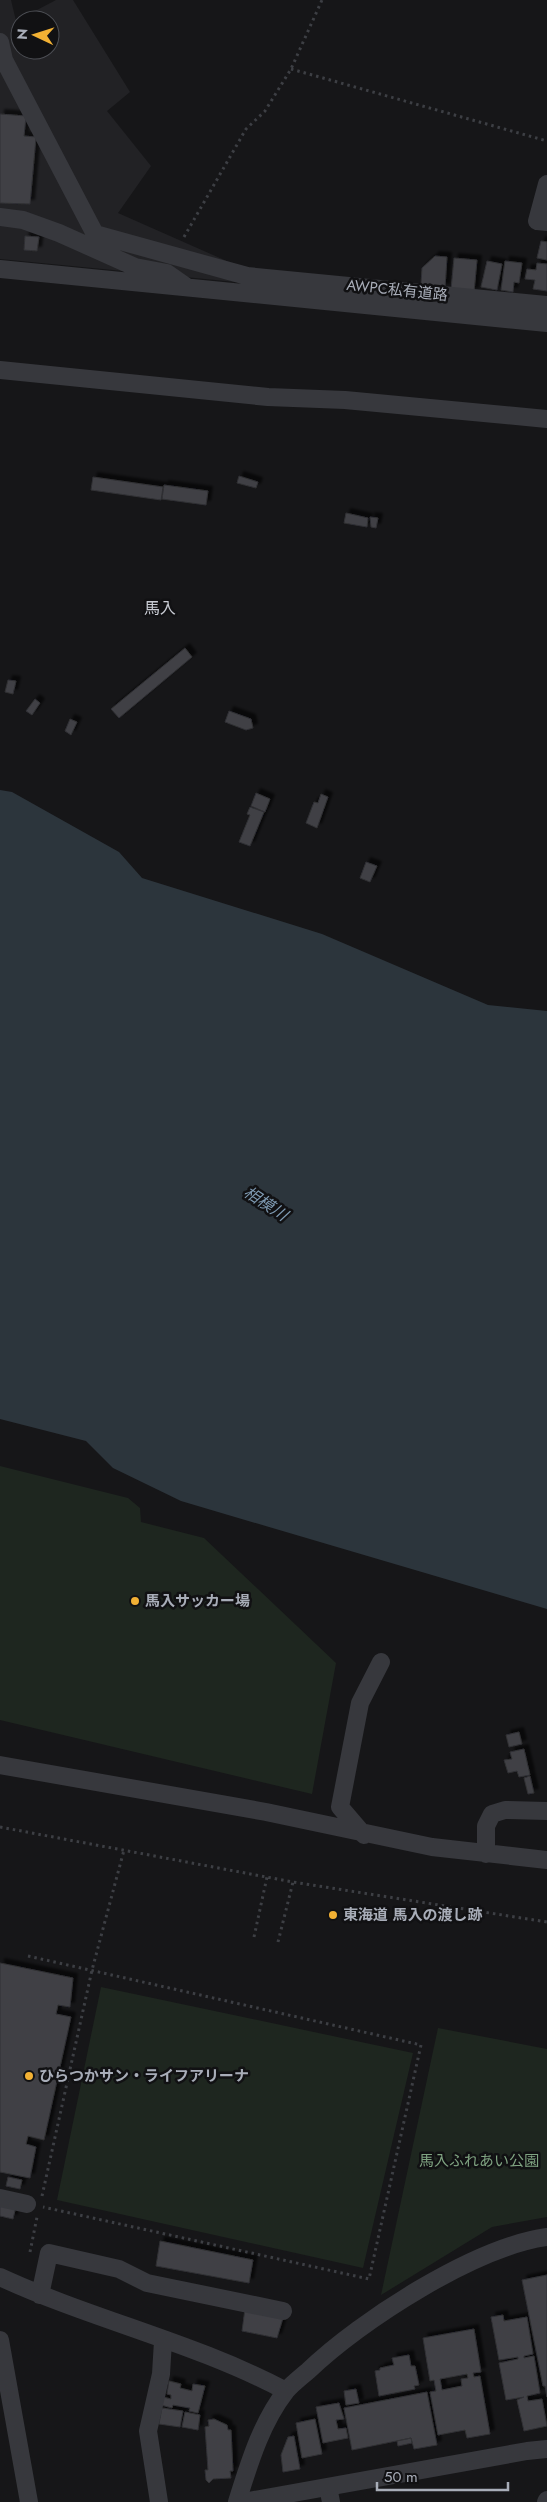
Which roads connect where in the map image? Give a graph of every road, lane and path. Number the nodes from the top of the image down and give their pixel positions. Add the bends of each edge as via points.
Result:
1 (322, 0) edge
2 (0, 42) edge
3 (291, 69) junction
4 (547, 141) edge
5 (547, 184) edge
6 (0, 217) edge
7 (547, 222) edge
8 (184, 237) dead end
9 (92, 240) junction
10 (0, 269) edge
11 (188, 287) junction
12 (547, 305) edge
13 (547, 323) edge
14 (0, 370) edge
15 (547, 418) edge
16 (380, 1662) dead end
17 (0, 1765) edge
18 (547, 1811) edge
19 (0, 1827) edge
20 (364, 1835) junction
21 (124, 1850) junction
22 (486, 1854) junction
23 (547, 1860) edge
24 (267, 1877) junction
25 (293, 1882) junction
26 (547, 1922) edge
27 (254, 1936) dead end
28 (278, 1942) dead end
29 (28, 1956) dead end
30 (92, 1970) junction
31 (0, 2198) edge
32 (33, 2205) junction
33 (547, 2237) edge
34 (28, 2260) dead end
35 (0, 2277) edge
36 (40, 2295) junction
37 (282, 2311) dead end
38 (0, 2340) edge
39 (163, 2340) junction
40 (286, 2391) junction
41 (547, 2449) edge
42 (330, 2494) edge
43 (29, 2502) edge
44 (159, 2502) edge
45 (237, 2502) edge
46 (243, 2502) edge

1 - 3 path
2 - 9 street via 4,60
3 - 4 path
3 - 8 path via 266,111 246,129
5 - 7 street via 537,221
6 - 9 street via 23,220
9 - 11 street via 135,267 167,273
9 - 12 street, AWPC私有道路 via 247,276
10 - 11 street
11 - 13 street
14 - 15 street via 268,397 345,400
16 - 20 street via 360,1703 340,1807
17 - 20 street via 266,1812
18 - 22 street via 505,1810 492,1814 486,1826
19 - 21 path
20 - 22 street
21 - 24 path
21 - 30 path
22 - 23 street
24 - 25 path
24 - 27 path
25 - 26 path
25 - 28 path
29 - 30 path
30 - 32 path
30 - 32 path via 421,2045 369,2279
31 - 32 street
32 - 34 path
33 - 40 street via 488,2254 432,2283 331,2348
35 - 36 street
36 - 37 street via 49,2253 119,2269 147,2283
36 - 39 street
38 - 43 street
39 - 40 street via 246,2370
39 - 44 street via 161,2374 148,2431
40 - 45 street via 265,2427
41 - 42 street via 518,2452
42 - 46 street

